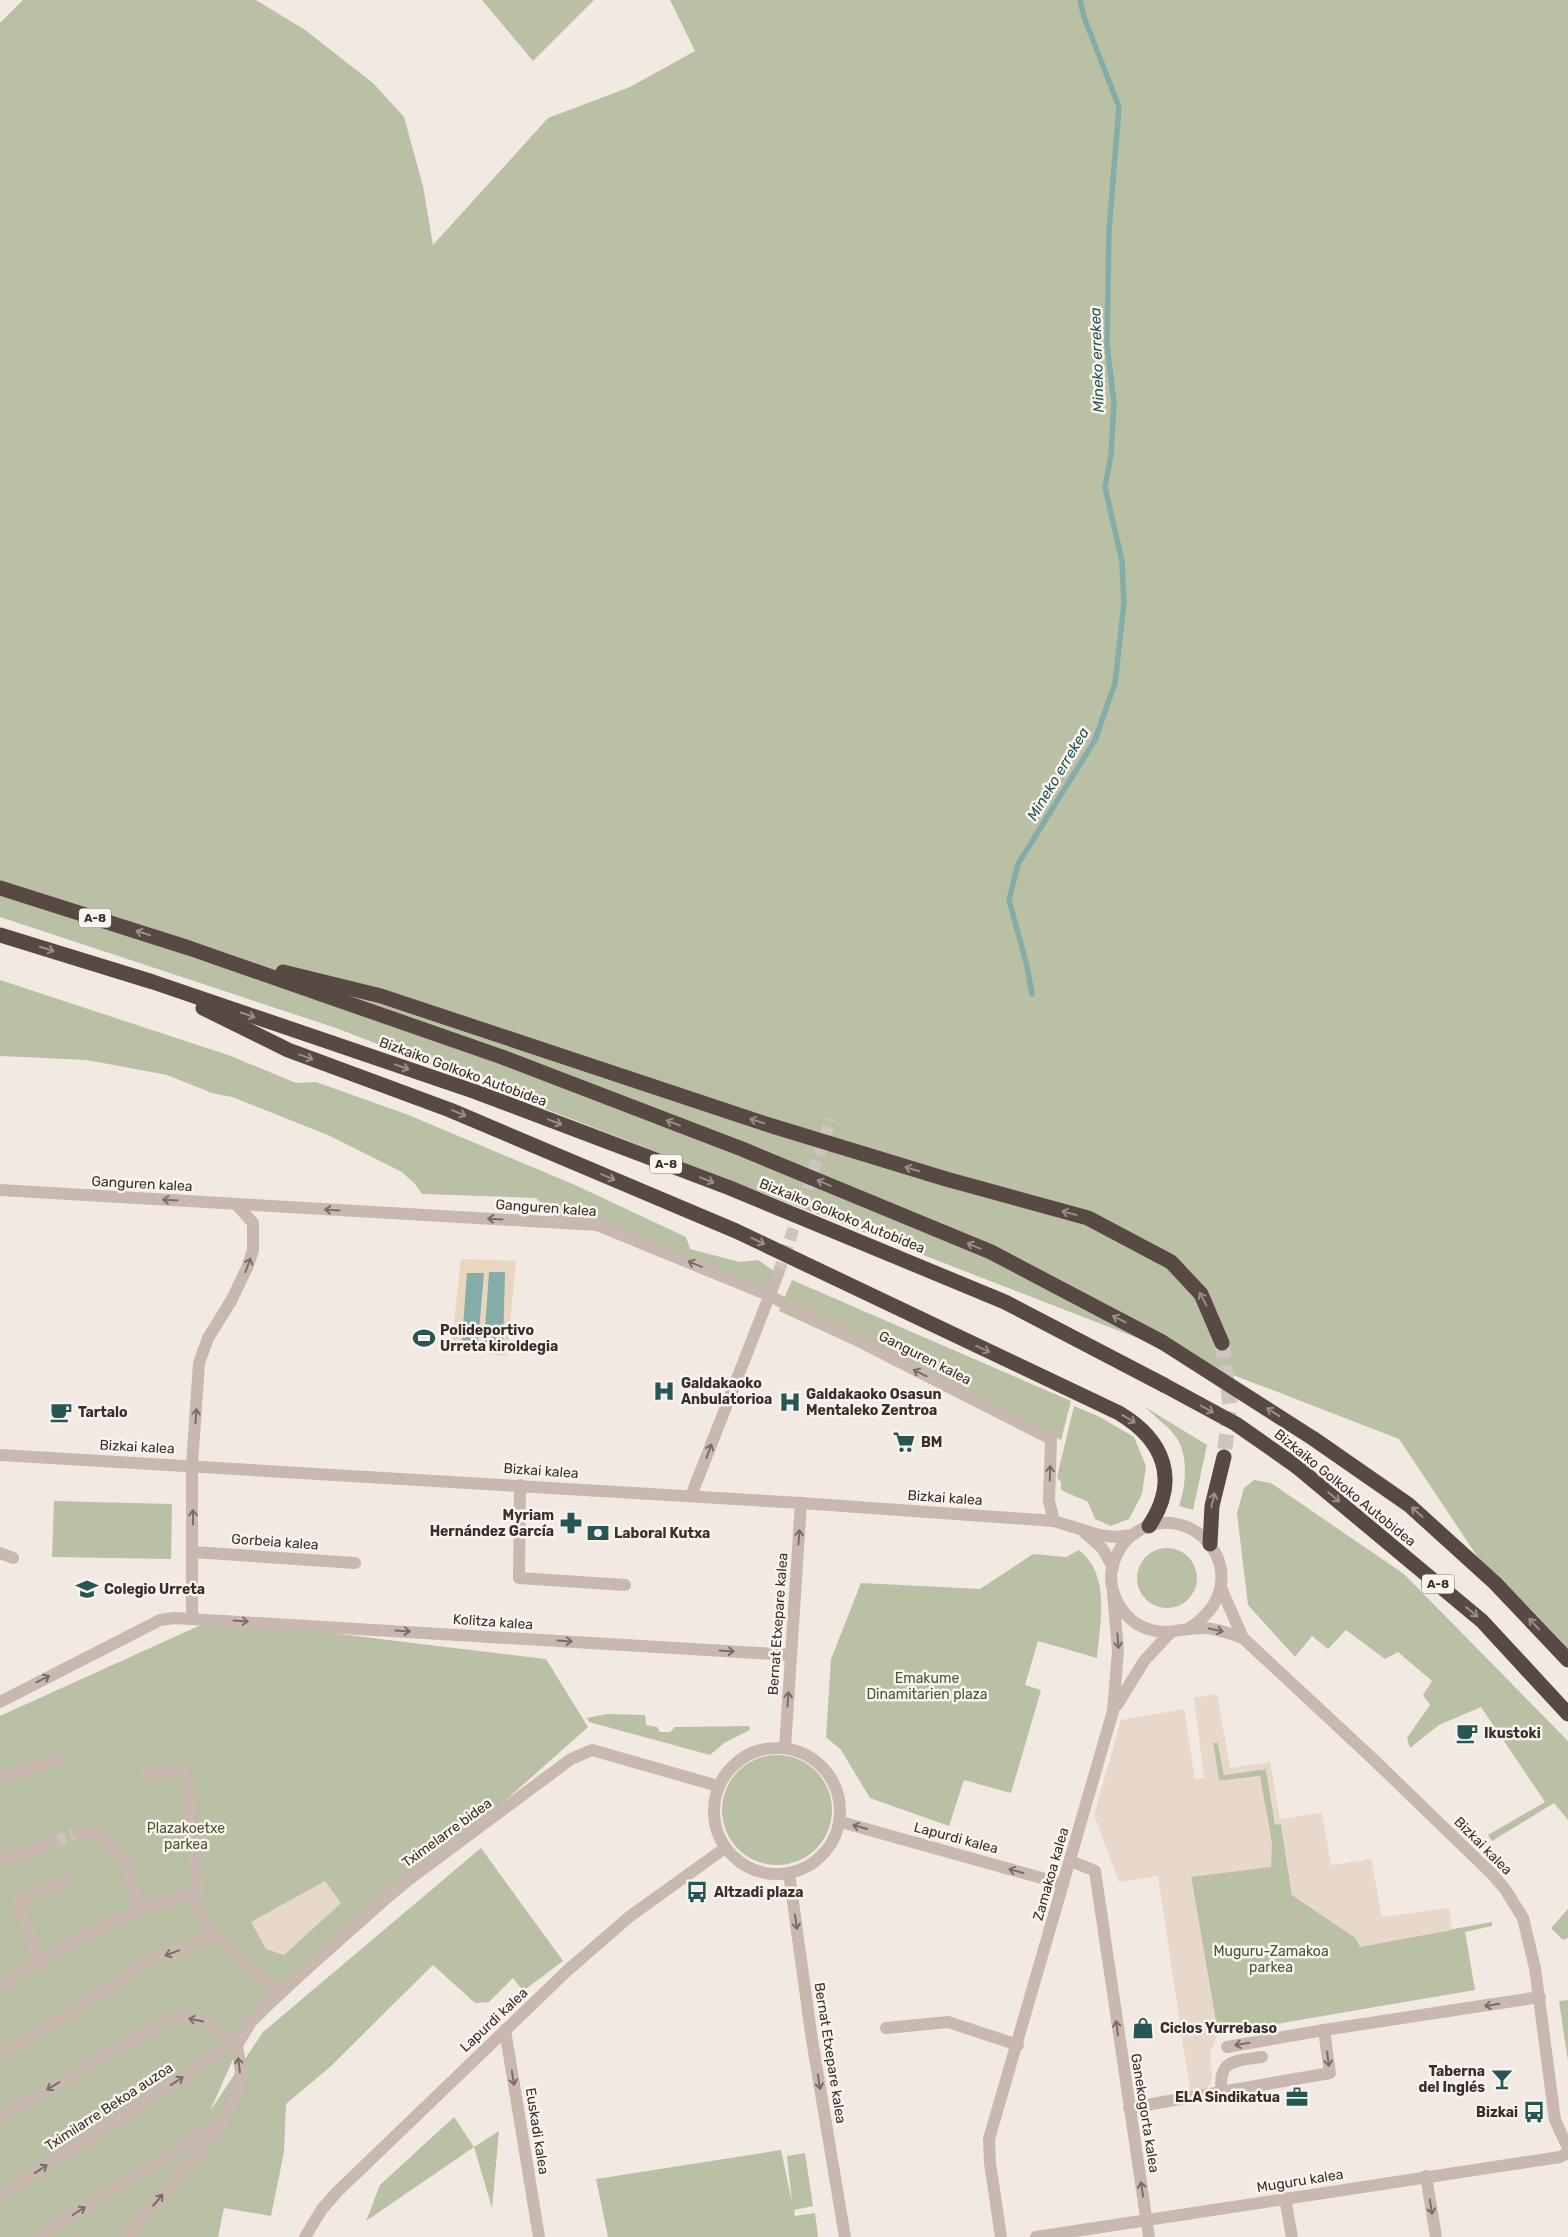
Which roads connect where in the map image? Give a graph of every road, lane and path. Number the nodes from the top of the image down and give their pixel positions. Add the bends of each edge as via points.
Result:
1 (0, 888) edge
2 (0, 935) edge
3 (189, 948) junction
4 (153, 982) junction
5 (0, 1190) edge
6 (236, 1204) junction
7 (778, 1274) tunnel mouth
8 (768, 1295) junction
9 (1222, 1343) tunnel mouth
10 (0, 1455) edge
11 (1224, 1457) tunnel mouth
12 (192, 1465) junction
13 (520, 1485) junction
14 (691, 1496) junction
15 (801, 1502) junction
16 (1054, 1521) junction
17 (1149, 1526) junction
18 (1078, 1530) junction
19 (1132, 1535) junction
20 (1210, 1544) junction
21 (193, 1552) junction
22 (0, 1553) edge
23 (13, 1558) dead end
24 (355, 1563) dead end
25 (1113, 1567) junction
26 (625, 1585) dead end
27 (1221, 1588) junction
28 (1113, 1593) junction
29 (192, 1618) junction
30 (1188, 1629) junction
31 (1170, 1633) junction
32 (1243, 1638) junction
33 (791, 1655) junction
34 (1568, 1660) edge
35 (0, 1702) edge
36 (1113, 1711) junction
37 (1568, 1714) edge
38 (786, 1748) junction
39 (58, 1760) dead end
40 (146, 1774) dead end
41 (0, 1777) edge
42 (718, 1786) junction
43 (840, 1822) junction
44 (78, 1833) tunnel mouth
45 (54, 1842) tunnel mouth
46 (725, 1848) junction
47 (0, 1861) edge
48 (1071, 1861) junction
49 (789, 1873) junction
50 (65, 1881) dead end
51 (1063, 1884) junction
52 (195, 1900) junction
53 (138, 1910) junction
54 (217, 1935) junction
55 (40, 1960) junction
56 (0, 1986) edge
57 (278, 1994) junction
58 (1540, 1997) junction
59 (886, 2028) dead end
60 (505, 2030) junction
61 (1324, 2030) junction
62 (236, 2045) junction
63 (1018, 2045) junction
64 (1227, 2047) dead end
65 (1262, 2056) dead end
66 (0, 2057) edge
67 (1222, 2092) junction
68 (1129, 2108) junction
69 (0, 2119) edge
70 (223, 2121) junction
71 (1568, 2148) edge
72 (1568, 2154) edge
73 (1426, 2176) junction
74 (0, 2196) edge
75 (1285, 2198) junction
76 (1146, 2220) junction
77 (38, 2237) edge
78 (127, 2237) edge
79 (305, 2237) edge
80 (539, 2237) edge
81 (844, 2237) edge
82 (1001, 2237) edge
83 (1036, 2237) edge
84 (1149, 2237) edge
85 (1292, 2237) edge
86 (1436, 2237) edge

3 -> 1 highway, Bizkaiko Golkoko Autobidea / A-8
2 -> 4 highway, Bizkaiko Golkoko Autobidea / A-8
9 -> 3 highway via 1201,1294 1171,1262 1088,1218 769,1125 381,996
34 -> 3 highway, Bizkaiko Golkoko Autobidea / A-8, bridge via 1496,1583 1409,1505 1314,1439 1162,1342 991,1252 742,1149 502,1057
4 -> 17 highway via 288,1050 450,1110 736,1231 1119,1413 1138,1424 1154,1442 1163,1462 1166,1479 1163,1498 1158,1514
4 -> 37 highway, Bizkaiko Golkoko Autobidea / A-8, bridge via 476,1092 730,1188 1005,1302 1236,1424 1296,1466 1482,1621
6 -> 5 street, Ganguren kalea
8 -> 6 street, Ganguren kalea via 597,1225
12 -> 6 street via 199,1363 208,1338 231,1302 253,1250 253,1223
7 - 8 street
14 -> 8 street
16 -> 8 street, Ganguren kalea via 1049,1502 1051,1439
10 - 12 street, Bizkai kalea
20 -> 11 highway via 1212,1506
12 - 13 street, Bizkai kalea
21 -> 12 street
13 - 14 street, Bizkai kalea
13 - 26 street via 519,1578
14 - 15 street, Bizkai kalea
15 - 16 street, Bizkai kalea
33 -> 15 street, Bernat Etxepare kalea
16 - 18 street, Bizkai kalea
17 - 19 street, Bizkai kalea
17 - 20 street, Bizkai kalea via 1174,1523 1191,1528
18 - 19 street, Bizkai kalea via 1116,1537
18 - 25 street, Bizkai kalea via 1102,1548
19 - 25 street, Bizkai kalea via 1116,1556
20 - 27 street, Bizkai kalea via 1221,1570
21 - 24 street, Gorbeia kalea
21 - 29 street
22 - 23 street
25 - 28 street, Bizkai kalea
27 - 30 street, Bizkai kalea via 1215,1605
27 - 32 street, Bizkai kalea
28 - 31 street, Bizkai kalea via 1121,1610 1134,1622 1151,1631
28 -> 36 street, Zamakoa kalea via 1118,1650
29 -> 33 street, Kolitza kalea
35 -> 29 street, Kolitza kalea via 160,1620
30 - 31 street, Bizkai kalea
30 -> 32 street, Bizkai kalea via 1205,1628
31 - 36 street, Zamakoa kalea via 1144,1661
32 - 58 street, Bizkai kalea via 1379,1764 1505,1889 1523,1918
38 -> 33 street, Bernat Etxepare kalea
36 - 48 street, Zamakoa kalea
38 - 42 street via 765,1749 746,1756 730,1769
38 - 43 street via 805,1754 826,1771 834,1782 840,1802
39 - 41 street
40 - 52 street via 182,1771 187,1781 198,1890
42 - 46 street via 713,1806 715,1828
42 - 57 street, Tximelarre bidea via 592,1750 571,1759 407,1881
43 - 49 street via 834,1842 821,1858 803,1870
51 -> 43 street, Lapurdi kalea
44 - 53 street via 100,1834 128,1866
45 - 47 street
46 - 49 street via 740,1864 759,1873
46 - 60 street, Lapurdi kalea via 629,1917
48 - 51 street, Zamakoa kalea
68 -> 48 street, Ganekogorta kalea via 1095,1871
49 -> 81 street, Bernat Etxepare kalea
50 - 55 street via 17,1900
51 - 63 street, Zamakoa kalea
52 - 53 street via 185,1895
52 - 54 street
53 - 55 street
54 - 57 street
54 -> 66 street via 146,1963
55 - 56 street
57 - 62 street, Tximelarre bidea via 251,2022
58 -> 61 street
58 - 71 street, Bizkai kalea via 1555,2120
59 - 63 street via 948,2022
60 - 79 street, Lapurdi kalea via 337,2192
60 -> 80 street, Euskadi kalea
61 -> 64 street
61 -> 67 street via 1330,2073
62 -> 69 street via 208,2022 175,2016
70 -> 62 street via 236,2097 241,2072
74 -> 62 street, Tximilarre Bekoa auzoa
63 - 82 street, Zamakoa kalea via 989,2139
65 - 67 street via 1231,2061 1220,2079
67 - 68 street
76 -> 68 street, Ganekogorta kalea
77 -> 70 street
78 -> 70 street
72 - 73 street, Muguru kalea
73 - 75 street, Muguru kalea
73 -> 86 street
75 - 76 street, Muguru kalea
75 - 85 street
76 - 83 street, Muguru kalea
76 - 84 street, Ganekogorta kalea

